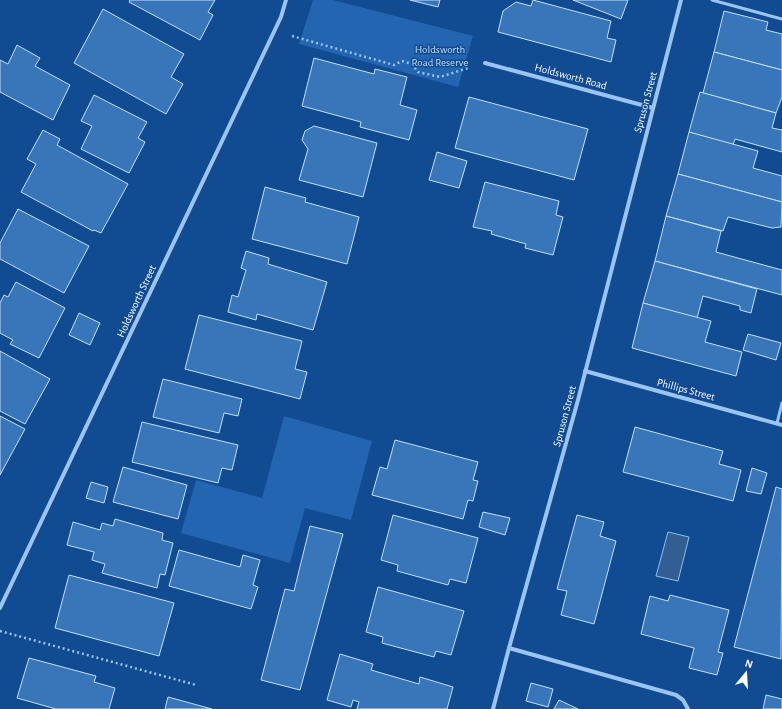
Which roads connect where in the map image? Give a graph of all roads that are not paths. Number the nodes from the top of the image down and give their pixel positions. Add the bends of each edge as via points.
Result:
1 (286, 0) edge
2 (681, 0) edge
3 (712, 0) edge
4 (782, 19) edge
5 (485, 63) road end
6 (653, 108) junction
7 (585, 371) junction
8 (782, 403) edge
9 (777, 423) junction
10 (782, 425) edge
11 (0, 608) edge
12 (509, 648) junction
13 (492, 709) edge
14 (688, 709) edge

1 - 11 street, Holdsworth Street via 282,17
2 - 6 street, Spruson Street
3 - 4 lane
5 - 6 street, Holdsworth Road
6 - 7 street, Spruson Street
7 - 9 street, Phillips Street
7 - 12 street, Spruson Street
8 - 9 lane
9 - 10 street, Phillips Street
12 - 13 street, Spruson Street
12 - 14 street via 676,695 683,700

